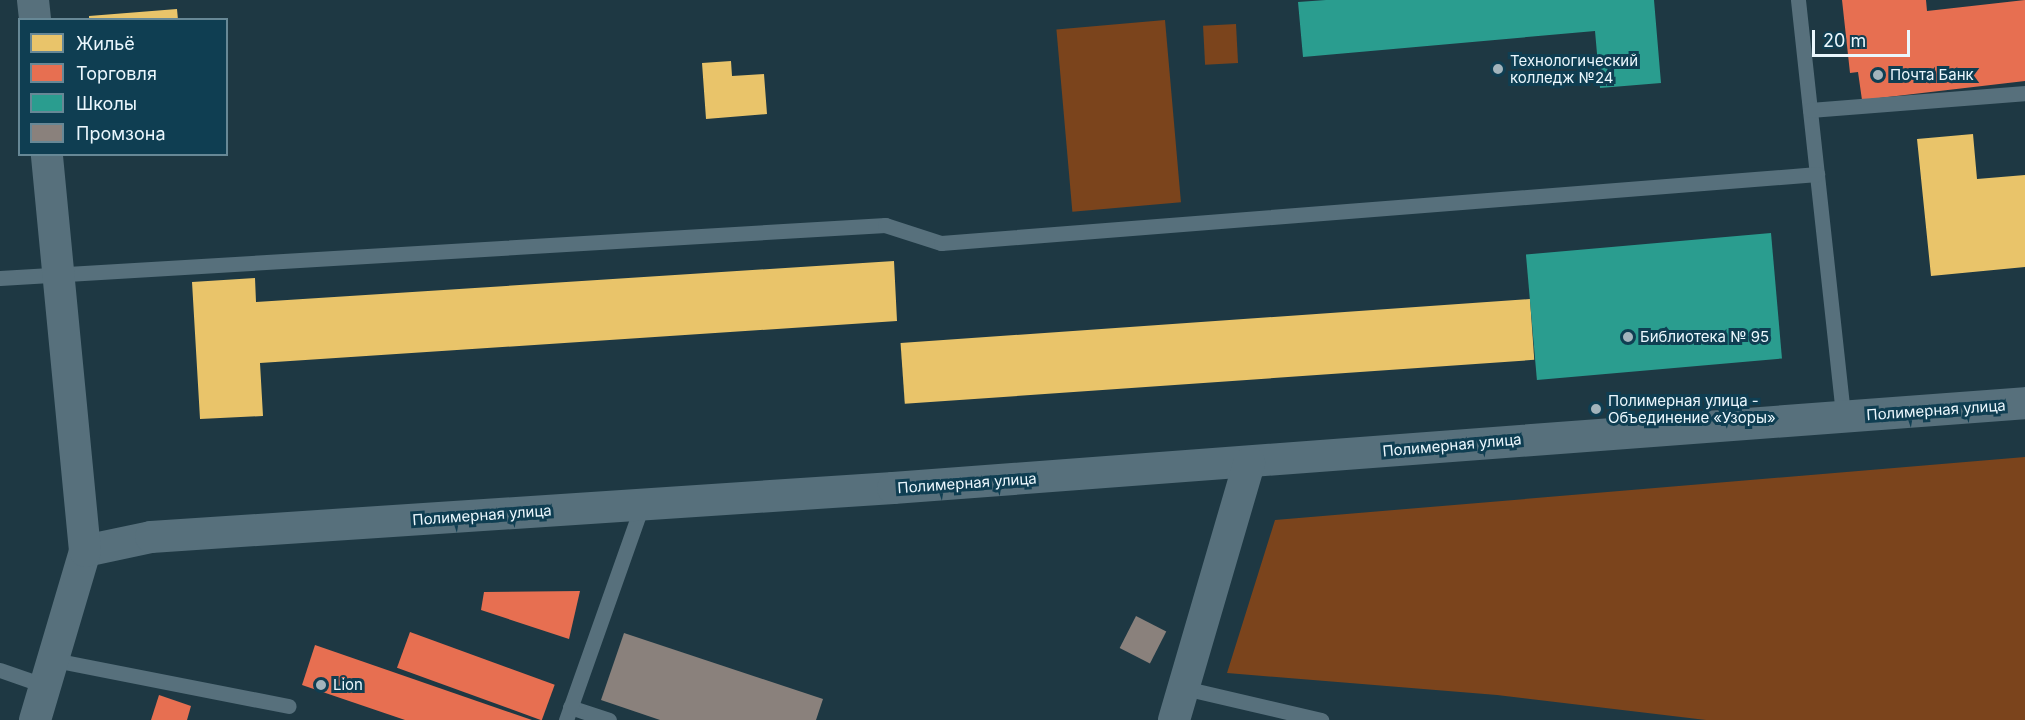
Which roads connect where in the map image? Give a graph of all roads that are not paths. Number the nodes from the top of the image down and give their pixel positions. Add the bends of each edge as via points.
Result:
1 (33, 0) edge
2 (1798, 0) edge
3 (35, 18) edge
4 (2025, 93) edge
5 (1810, 110) junction
6 (47, 156) edge
7 (1817, 174) junction
8 (58, 274) junction
9 (0, 278) edge
10 (2025, 403) edge
11 (1844, 417) junction
12 (1249, 463) junction
13 (642, 505) junction
14 (85, 551) junction
15 (0, 670) edge
16 (50, 673) junction
17 (1184, 688) junction
18 (289, 706) dead end
19 (568, 714) edge
20 (35, 720) edge
21 (609, 720) edge
22 (1174, 720) edge
23 (1321, 720) edge

1 - 3 street
2 - 5 lane
4 - 5 lane
5 - 7 lane
6 - 8 street
7 - 8 lane via 941,243 885,225
7 - 11 lane
8 - 9 lane
8 - 14 street
10 - 11 street, Полимерная улица
11 - 12 street, Полимерная улица
12 - 13 street, Полимерная улица
12 - 17 street
13 - 14 street, Полимерная улица via 151,537
13 - 19 lane
14 - 16 street
15 - 16 lane
16 - 18 lane
16 - 20 street
17 - 22 street
17 - 23 lane
19 - 21 lane

